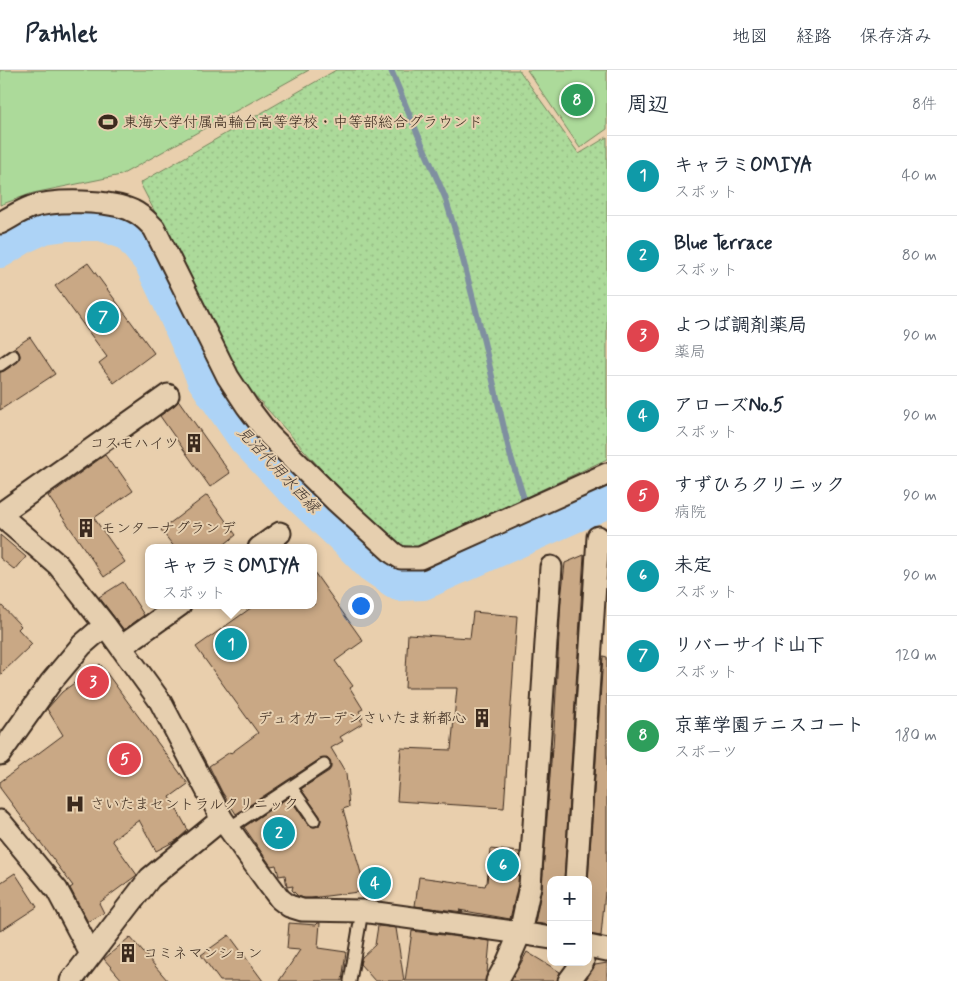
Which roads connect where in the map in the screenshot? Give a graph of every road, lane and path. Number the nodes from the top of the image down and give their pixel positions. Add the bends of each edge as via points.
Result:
1 (0, 223) edge
2 (13, 356) dead end
3 (0, 365) edge
4 (168, 395) dead end
5 (607, 474) edge
6 (0, 514) edge
7 (280, 533) dead end
8 (598, 537) dead end
9 (265, 544) edge
10 (551, 567) dead end
11 (174, 609) edge
12 (105, 625) junction
13 (599, 644) edge
14 (121, 647) junction
15 (0, 754) edge
16 (324, 765) dead end
17 (291, 787) junction
18 (314, 820) dead end
19 (0, 821) edge
20 (226, 824) junction
21 (576, 876) edge
22 (362, 911) junction
23 (520, 932) junction
24 (547, 937) edge
25 (91, 954) junction
26 (581, 966) edge
27 (71, 981) edge
28 (350, 981) edge
29 (497, 981) edge
30 (569, 981) edge

1 - 5 street via 36,206 76,202 116,206 144,218 154,228 228,377 247,406 269,435 401,558 420,558
2 - 3 lane
4 - 6 street
6 - 12 street via 58,565
7 - 9 street
8 - 13 street
10 - 23 street via 530,886
11 - 14 street
12 - 14 street
12 - 15 street via 57,674
13 - 21 street
14 - 20 street via 160,701
16 - 17 lane
17 - 18 lane
17 - 20 lane
19 - 25 street via 56,890
20 - 22 street via 268,884 289,906 302,910
20 - 25 street via 150,878
22 - 23 street
22 - 28 lane
23 - 24 street
23 - 29 street
25 - 27 street
26 - 30 street

